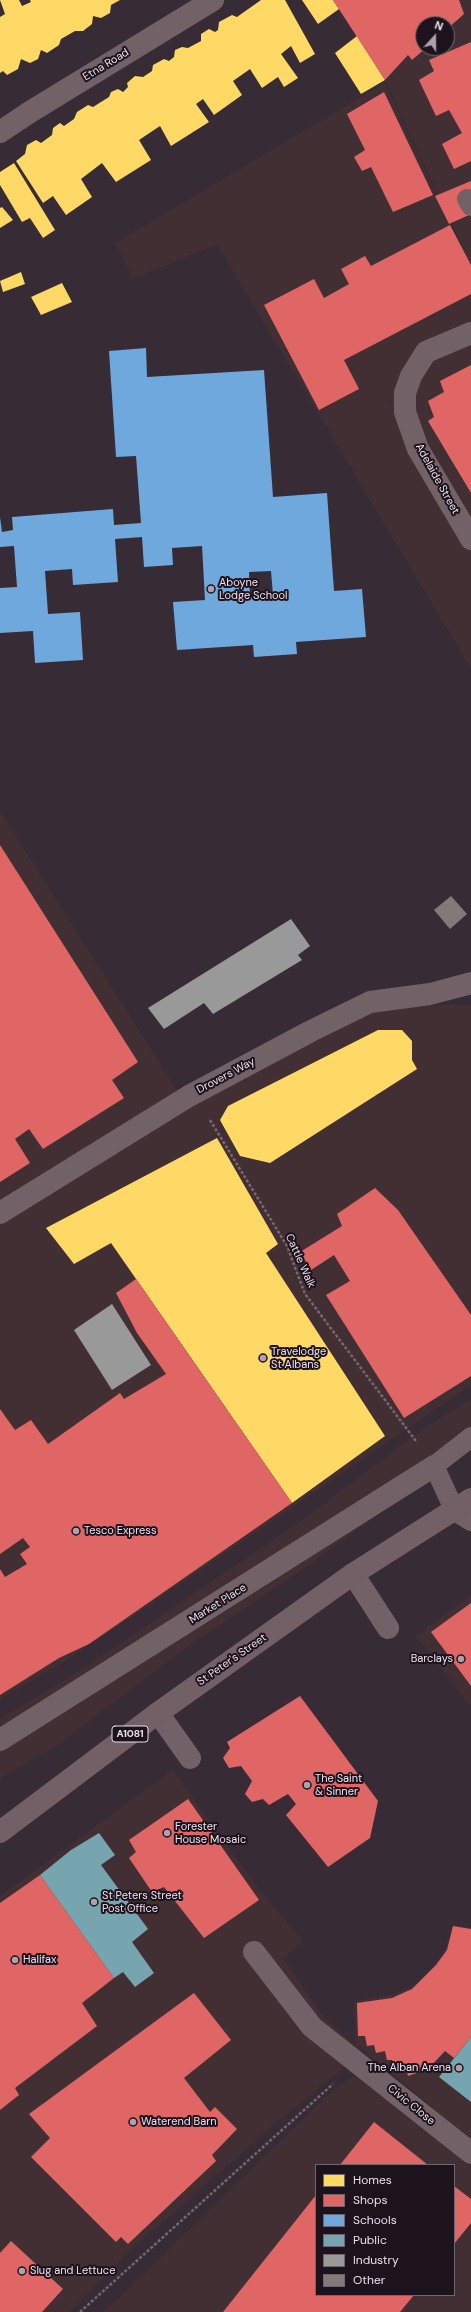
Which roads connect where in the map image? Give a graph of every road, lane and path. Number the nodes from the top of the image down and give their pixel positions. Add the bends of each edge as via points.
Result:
1 (214, 0) edge
2 (0, 132) edge
3 (471, 333) edge
4 (471, 539) edge
5 (471, 983) edge
6 (189, 1096) junction
7 (0, 1213) edge
8 (471, 1437) edge
9 (434, 1466) junction
10 (466, 1510) edge
11 (353, 1574) junction
12 (388, 1628) dead end
13 (158, 1713) junction
14 (0, 1740) edge
15 (190, 1758) dead end
16 (0, 1832) edge
17 (254, 1952) dead end
18 (357, 2062) junction
19 (471, 2153) edge
20 (80, 2312) edge

1 - 2 street, Etna Road
3 - 4 street, Adelaide Street via 426,352 411,376 405,394 405,412 418,449
5 - 6 street, Drovers Way via 430,994 370,1002
6 - 7 street, Drovers Way
6 - 9 path, Cattle Walk via 202,1107 287,1246 306,1294
8 - 9 lane
9 - 10 lane
9 - 14 street, Market Place
10 - 11 main road, St Peter's Street / A1081
11 - 12 street
11 - 13 main road, St Peter's Street / A1081
13 - 15 street
13 - 16 main road, St Peter's Street / A1081
17 - 18 street, Civic Close via 312,2028
18 - 19 street, Civic Close
18 - 20 path

